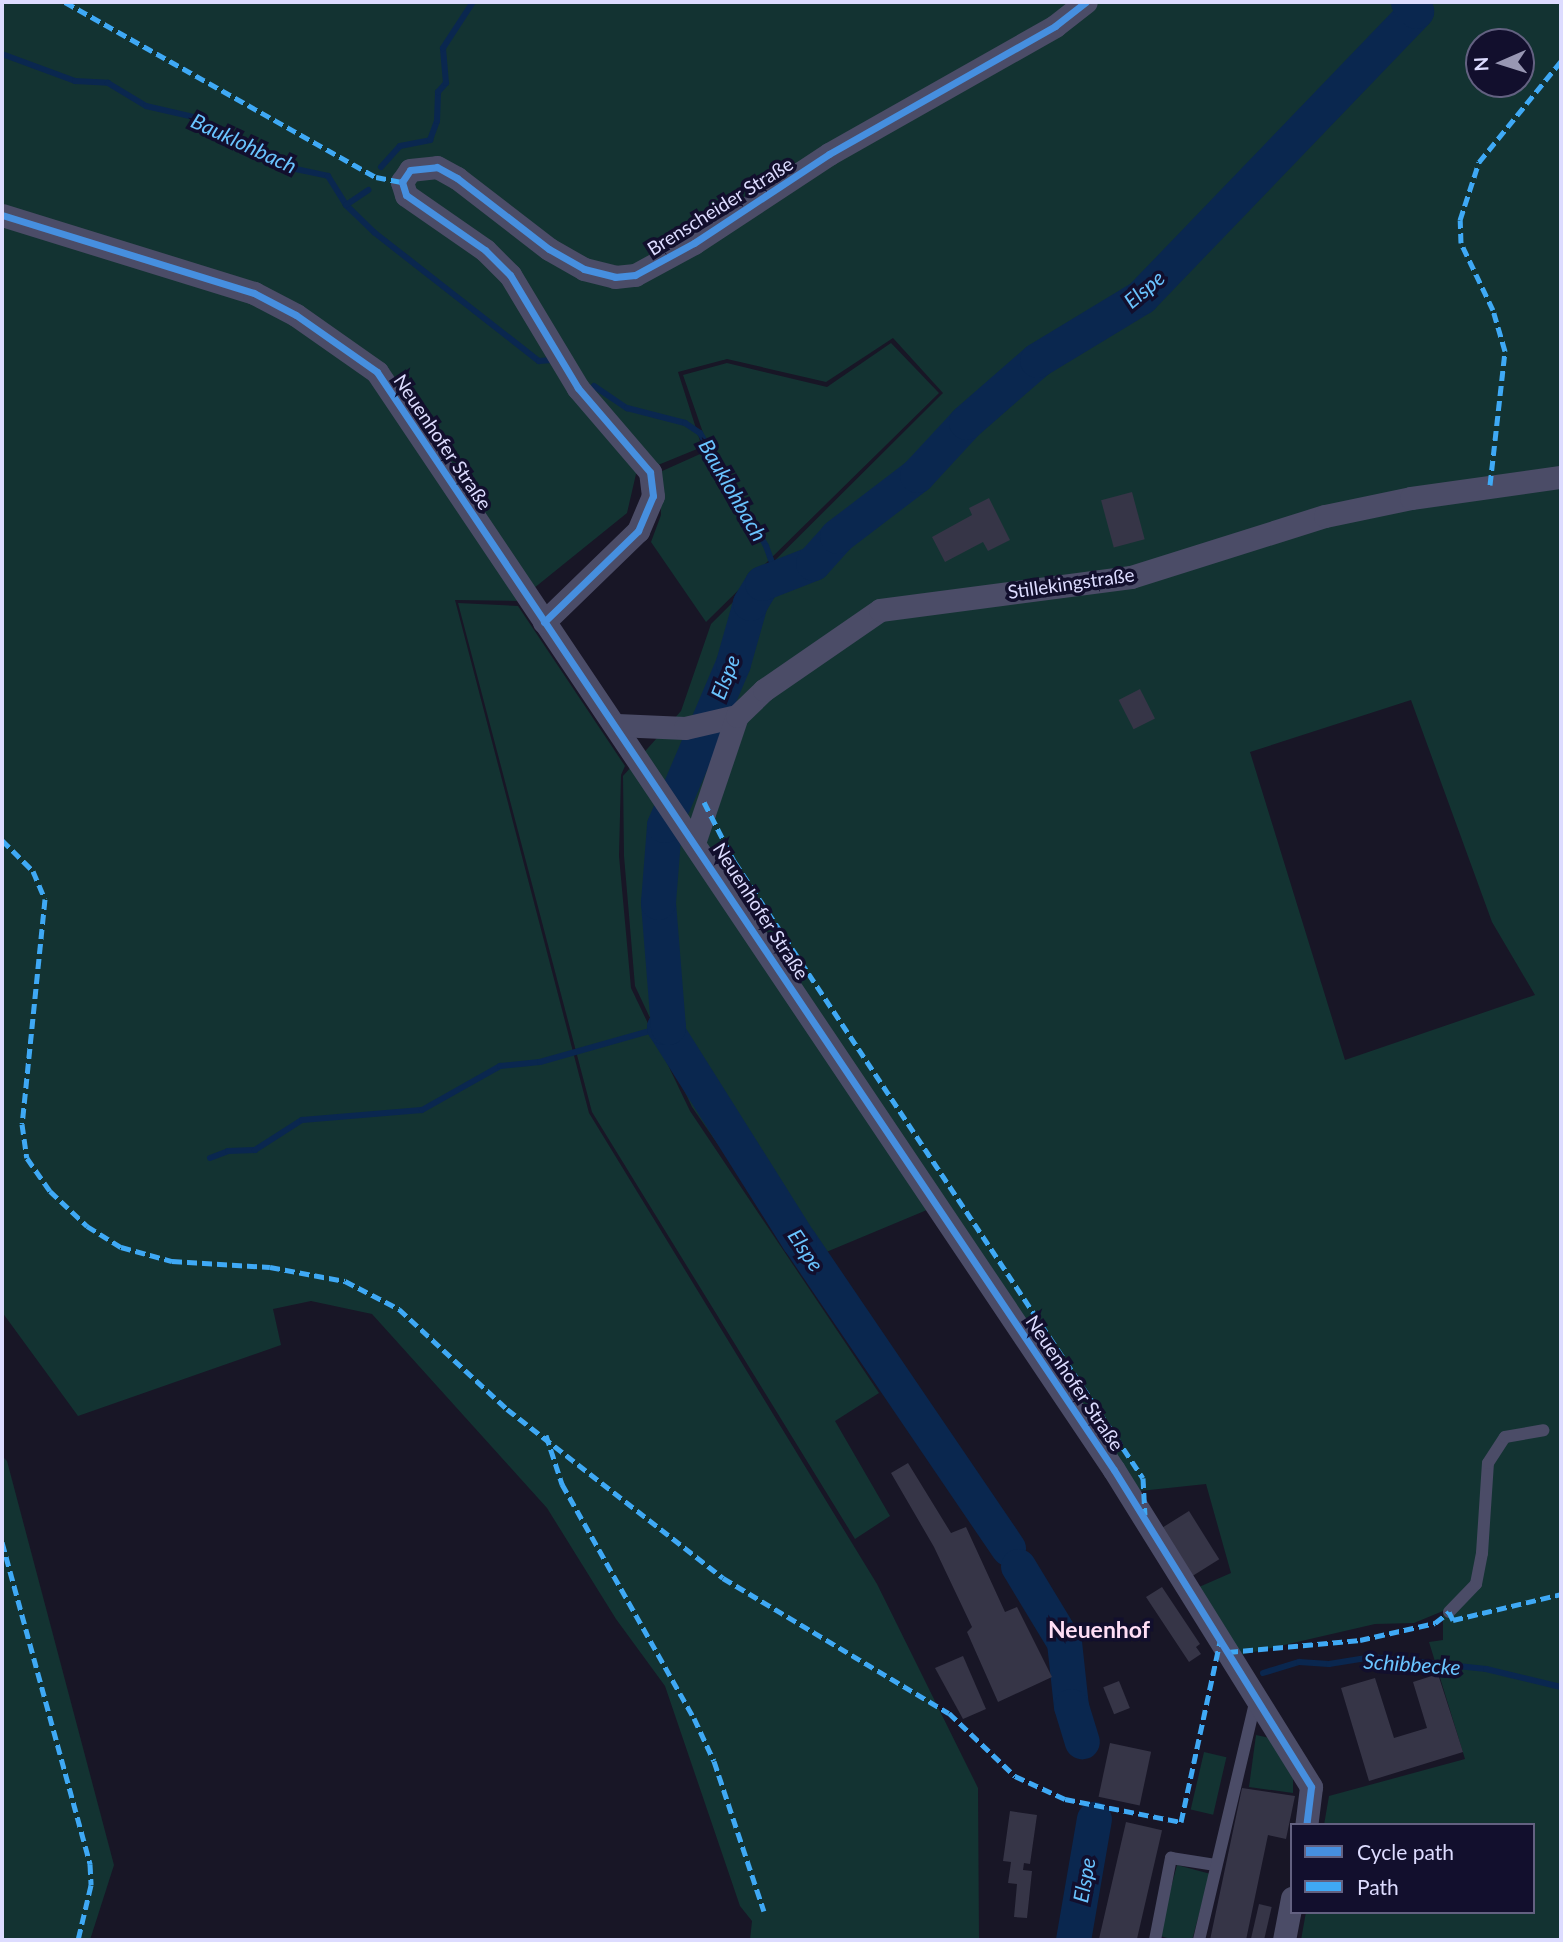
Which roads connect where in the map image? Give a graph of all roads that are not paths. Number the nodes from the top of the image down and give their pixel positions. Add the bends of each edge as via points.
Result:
1 (1086, 2) edge
2 (2, 215) edge
3 (1561, 477) edge
4 (544, 622) junction
5 (727, 719) junction
6 (617, 725) junction
7 (695, 840) junction
8 (1543, 1430) dead end
9 (1449, 1612) dead end
10 (1257, 1696) junction
11 (1306, 1823) edge
12 (1215, 1865) junction
13 (1290, 1908) edge
14 (1155, 1940) edge
15 (1199, 1940) edge
16 (1284, 1940) edge

1 - 4 street, Brenscheider Straße via 1055,26 829,154 694,243 635,275 615,277 584,269 549,249 457,178 437,167 410,170 402,182 406,195 485,250 510,275 578,388 650,472 653,496 638,531
2 - 4 street, Neuenhofer Straße via 254,293 296,315 377,372
3 - 5 street, Stillekingstraße via 1325,516 1131,577 880,610
4 - 6 street, Neuenhofer Straße
5 - 6 street via 685,728
5 - 7 street, Stillekingstraße
6 - 7 street, Neuenhofer Straße
7 - 10 street, Neuenhofer Straße via 1114,1470
8 - 9 lane via 1505,1437 1488,1463 1476,1584
10 - 11 street, Neuenhofer Straße via 1311,1787
10 - 12 lane
12 - 14 lane via 1171,1858
12 - 15 lane
13 - 16 street

